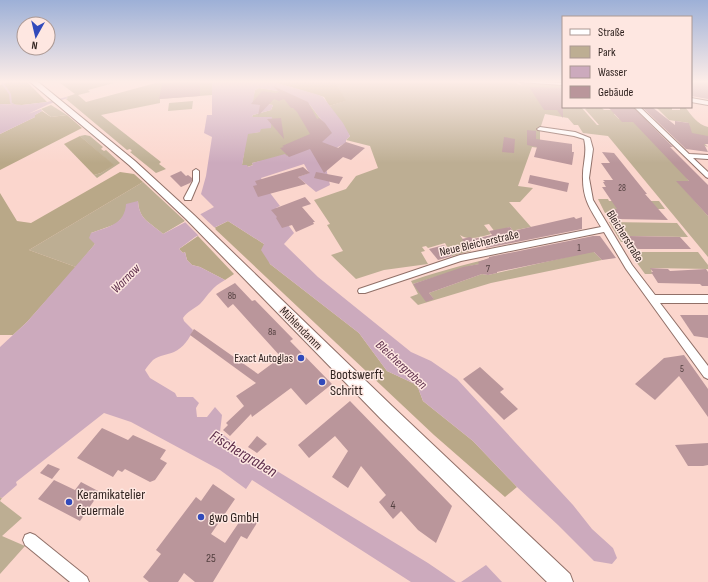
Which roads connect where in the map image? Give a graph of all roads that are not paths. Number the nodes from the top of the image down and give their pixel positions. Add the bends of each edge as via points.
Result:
1 (65, 108) edge
2 (638, 108) edge
3 (540, 129) dead end
4 (687, 156) junction
5 (708, 157) edge
6 (196, 171) dead end
7 (708, 176) edge
8 (188, 198) dead end
9 (605, 229) junction
10 (362, 291) dead end
11 (653, 299) junction
12 (708, 299) edge
13 (708, 374) edge
14 (30, 540) dead end
15 (82, 582) edge
16 (562, 582) edge

1 - 16 main road, Mühlendamm via 135,166 207,234
2 - 4 street
3 - 9 street, Bleicherstraße via 588,138 588,197
4 - 5 street
4 - 7 street
6 - 8 street via 196,180
9 - 10 street, Neue Bleicherstraße via 460,258
9 - 11 street, Bleicherstraße
11 - 12 street
11 - 13 street, Bleicherstraße
14 - 15 street

